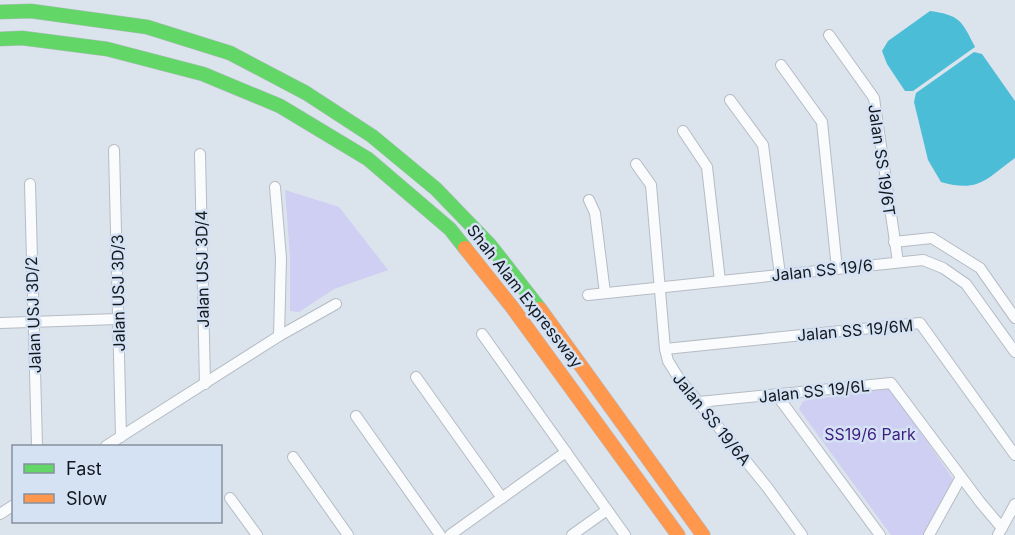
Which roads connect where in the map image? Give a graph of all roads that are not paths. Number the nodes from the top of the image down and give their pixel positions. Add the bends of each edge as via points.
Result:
1 (0, 5) edge
2 (31, 11) junction
3 (0, 12) edge
4 (829, 35) dead end
5 (0, 39) edge
6 (781, 65) dead end
7 (730, 100) dead end
8 (682, 131) dead end
9 (114, 150) dead end
10 (200, 154) dead end
11 (636, 164) dead end
12 (30, 184) dead end
13 (275, 187) dead end
14 (589, 200) dead end
15 (894, 242) junction
16 (898, 262) junction
17 (837, 269) junction
18 (780, 275) junction
19 (720, 281) junction
20 (661, 287) junction
21 (605, 293) junction
22 (588, 295) dead end
23 (336, 304) dead end
24 (1015, 318) edge
25 (118, 319) junction
26 (34, 322) junction
27 (0, 323) edge
28 (482, 334) dead end
29 (279, 336) junction
30 (665, 349) junction
31 (1015, 352) edge
32 (416, 376) dead end
33 (205, 384) junction
34 (776, 394) junction
35 (699, 402) junction
36 (356, 416) dead end
37 (121, 437) junction
38 (37, 445) edge
39 (109, 445) edge
40 (566, 452) junction
41 (1015, 455) edge
42 (293, 457) dead end
43 (961, 477) junction
44 (230, 498) dead end
45 (502, 498) junction
46 (1015, 504) edge
47 (607, 510) junction
48 (1000, 532) edge
49 (257, 535) edge
50 (348, 535) edge
51 (440, 535) edge
52 (450, 535) edge
53 (572, 535) edge
54 (625, 535) edge
55 (678, 535) edge
56 (703, 535) edge
57 (802, 535) edge
58 (880, 535) edge
59 (930, 535) edge

1 - 2 highway
2 - 3 highway, Shah Alam Expressway
2 - 56 highway, Shah Alam Expressway via 147,27 230,53 306,93 372,136 436,189 490,245
4 - 15 street, Jalan SS 19/6T via 874,98
5 - 55 highway, Shah Alam Expressway via 22,38 107,49 203,74 280,105 368,159 450,229 512,307
6 - 17 street via 822,122
7 - 18 street via 763,145
8 - 19 street via 707,167
9 - 25 street, Jalan USJ 3D/3
10 - 33 street, Jalan USJ 3D/4
11 - 20 street, Jalan SS 19/6A via 651,185
12 - 26 street, Jalan USJ 3D/2
13 - 29 street via 281,258
14 - 21 street via 595,213
15 - 16 street, Jalan SS 19/6T
15 - 24 street via 932,238 980,268
16 - 17 street, Jalan SS 19/6
16 - 31 street, Jalan SS 19/6 via 923,260 966,284
17 - 18 street, Jalan SS 19/6
18 - 19 street, Jalan SS 19/6
19 - 20 street, Jalan SS 19/6
20 - 21 street, Jalan SS 19/6
20 - 30 street, Jalan SS 19/6A
21 - 22 street, Jalan SS 19/6
23 - 29 street
25 - 26 street
25 - 37 street, Jalan USJ 3D/3
26 - 27 street
26 - 38 street, Jalan USJ 3D/2
28 - 40 street
29 - 33 street
30 - 35 street, Jalan SS 19/6A via 673,369
30 - 41 street, Jalan SS 19/6M via 920,322
32 - 45 street
33 - 37 street
34 - 35 street, Jalan SS 19/6L
34 - 43 street, Jalan SS 19/6L via 891,383
34 - 58 street
35 - 57 street, Jalan SS 19/6A
36 - 51 street
37 - 39 street
40 - 45 street
40 - 47 street
42 - 50 street
43 - 48 street, Jalan SS 19/6L
43 - 59 street
44 - 49 street
45 - 52 street
46 - 48 street
47 - 53 street
47 - 54 street

